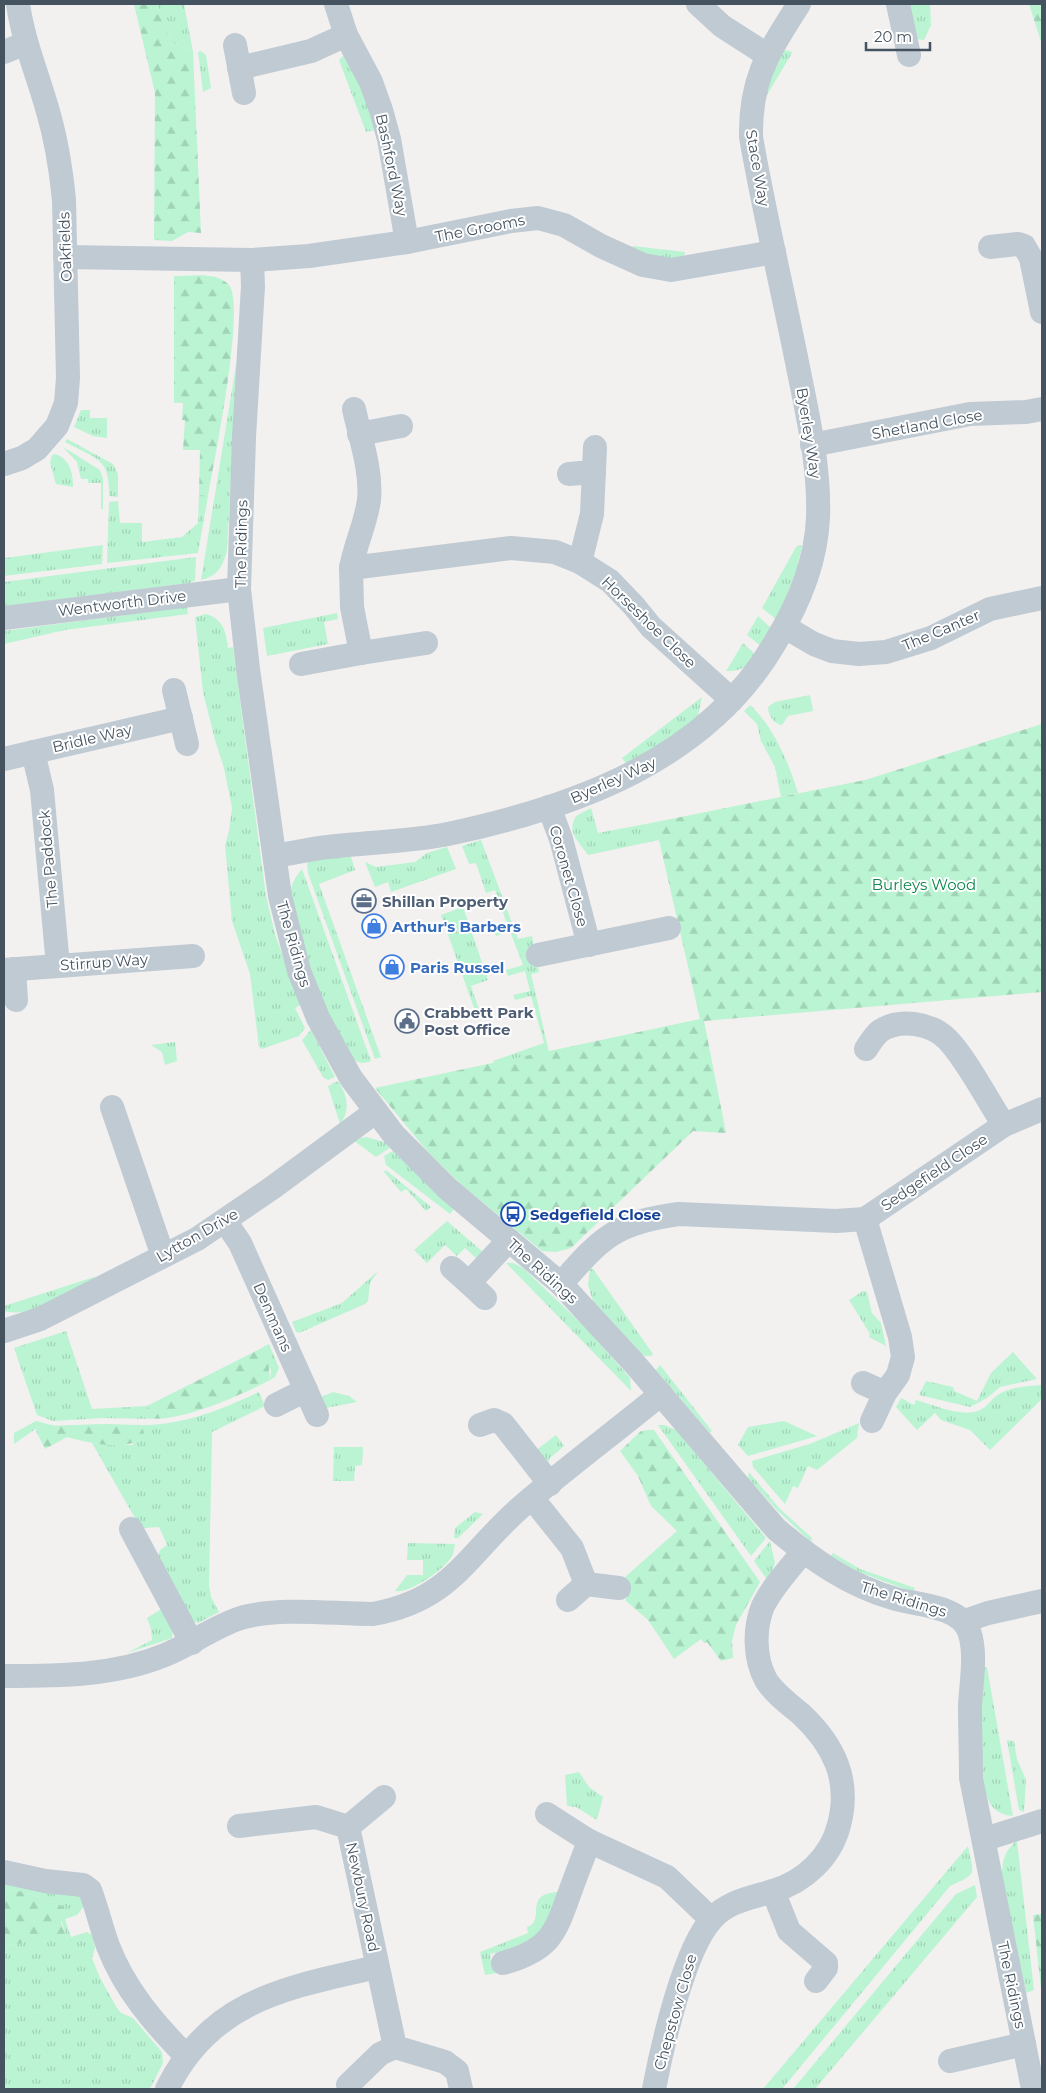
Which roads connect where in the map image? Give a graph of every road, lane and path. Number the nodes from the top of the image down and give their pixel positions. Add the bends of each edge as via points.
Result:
1 (18, 4) edge
2 (336, 4) edge
3 (698, 4) edge
4 (799, 4) edge
5 (898, 4) edge
6 (346, 35) junction
7 (26, 43) junction
8 (234, 45) dead end
9 (4, 52) edge
10 (767, 55) junction
11 (909, 55) dead end
12 (239, 68) junction
13 (244, 93) dead end
14 (407, 242) junction
15 (990, 247) dead end
16 (774, 252) junction
17 (65, 257) junction
18 (252, 260) junction
19 (1042, 312) edge
20 (354, 409) dead end
21 (1042, 409) edge
22 (401, 426) dead end
23 (360, 434) junction
24 (812, 444) junction
25 (595, 447) dead end
26 (4, 464) edge
27 (594, 472) junction
28 (569, 474) dead end
29 (580, 562) junction
30 (351, 568) junction
31 (239, 589) junction
32 (1042, 598) edge
33 (4, 618) edge
34 (785, 627) junction
35 (426, 643) dead end
36 (361, 653) junction
37 (300, 664) dead end
38 (174, 690) dead end
39 (732, 700) junction
40 (180, 718) junction
41 (187, 744) dead end
42 (33, 752) junction
43 (4, 759) edge
44 (549, 807) junction
45 (275, 856) junction
46 (669, 928) dead end
47 (589, 945) junction
48 (538, 955) dead end
49 (193, 956) dead end
50 (58, 966) junction
51 (9, 970) edge
52 (16, 1000) dead end
53 (866, 1049) dead end
54 (112, 1107) dead end
55 (1042, 1109) edge
56 (375, 1112) junction
57 (1004, 1125) junction
58 (865, 1219) junction
59 (225, 1221) junction
60 (509, 1240) junction
61 (163, 1256) junction
62 (452, 1268) dead end
63 (561, 1284) junction
64 (4, 1331) edge
65 (864, 1383) dead end
66 (306, 1390) junction
67 (885, 1393) junction
68 (661, 1394) junction
69 (276, 1404) dead end
70 (317, 1415) dead end
71 (872, 1421) dead end
72 (480, 1425) dead end
73 (541, 1491) junction
74 (131, 1529) dead end
75 (803, 1552) junction
76 (586, 1584) junction
77 (619, 1588) dead end
78 (568, 1600) dead end
79 (1042, 1601) edge
80 (965, 1621) junction
81 (192, 1643) junction
82 (4, 1676) edge
83 (384, 1797) dead end
84 (547, 1814) dead end
85 (1042, 1821) edge
86 (239, 1826) dead end
87 (348, 1827) junction
88 (985, 1840) junction
89 (589, 1841) junction
90 (4, 1872) edge
91 (774, 1891) junction
92 (711, 1919) junction
93 (503, 1963) dead end
94 (377, 1967) junction
95 (816, 1982) dead end
96 (1024, 2044) junction
97 (395, 2047) junction
98 (186, 2056) junction
99 (950, 2060) dead end
100 (348, 2085) dead end
101 (167, 2089) edge
102 (461, 2089) edge
103 (654, 2089) edge
104 (1033, 2089) edge

1 - 7 street, Oakfields
2 - 6 street, Bashford Way
3 - 10 street via 722,26
4 - 10 street, Stace Way
5 - 11 street
6 - 12 street via 311,51
6 - 14 street, Bashford Way via 371,82 381,110
7 - 9 street
7 - 17 street, Oakfields via 47,108 61,171
8 - 12 street
10 - 16 street, Stace Way via 753,96 751,137
12 - 13 street
14 - 16 street, The Grooms via 538,218 564,225 616,253 656,268 671,270
14 - 18 street, The Grooms via 309,256
15 - 19 street via 1011,243 1024,246 1031,258
16 - 24 street, Byerley Way
17 - 18 street, The Grooms
17 - 26 street, Oakfields via 66,403 57,426 37,449
18 - 31 street, The Ridings
20 - 23 street
21 - 24 street, Shetland Close via 970,414
22 - 23 street
23 - 30 street via 370,489
24 - 34 street, Byerley Way via 818,520 799,598
25 - 27 street
27 - 28 street
27 - 29 street via 592,514
29 - 30 street, Horseshoe Close via 550,551 510,548
29 - 39 street, Horseshoe Close via 610,581 651,627
30 - 36 street via 352,607
31 - 33 street, Wentworth Drive
31 - 45 street, The Ridings
32 - 34 street, The Canter via 990,609 931,638 886,652 832,651
34 - 39 street, Byerley Way via 760,667
35 - 36 street
36 - 37 street
38 - 40 street
39 - 44 street, Byerley Way via 680,746 656,762 596,791
40 - 41 street
40 - 42 street, Bridle Way
42 - 43 street, Bridle Way
42 - 50 street, The Paddock via 42,790
44 - 45 street, Byerley Way via 448,834
44 - 47 street, Coronet Close via 561,839
45 - 56 street, The Ridings via 288,932 312,1002 327,1038
46 - 47 street, Coronet Close
47 - 48 street, Coronet Close
49 - 50 street, Stirrup Way
50 - 51 street, Stirrup Way
51 - 52 street, Stirrup Way
53 - 57 street, Sedgefield Close via 879,1032 896,1025 915,1024 941,1033 953,1046
54 - 61 street
55 - 57 street, Sedgefield Close
56 - 59 street, Lytton Drive
56 - 60 street, The Ridings via 416,1158
57 - 58 street, Sedgefield Close
58 - 63 street, Sedgefield Close via 836,1221 679,1214 657,1217 613,1232 593,1247
58 - 67 street, Sedgefield Close via 902,1348 901,1366
59 - 61 street, Lytton Drive
59 - 66 street, Denmans via 240,1243
60 - 62 street via 477,1291
60 - 63 street, The Ridings
61 - 64 street, Lytton Drive via 40,1319
63 - 68 street, The Ridings
65 - 67 street
66 - 69 street
66 - 70 street, Denmans
67 - 71 street, Sedgefield Close
68 - 73 street
68 - 75 street, The Ridings via 776,1529
72 - 73 street via 494,1420 503,1424
73 - 76 street via 572,1548
73 - 81 street via 509,1518 455,1575 434,1593 418,1601 374,1614 262,1614 228,1624
74 - 81 street
75 - 80 street, The Ridings via 842,1578 868,1590 949,1612
75 - 91 street, Chepstow Close via 772,1590 764,1606 758,1620 757,1650 766,1680 828,1745 842,1780 843,1801 839,1826 830,1850 804,1876
76 - 77 street
76 - 78 street
79 - 80 street
80 - 88 street, The Ridings via 972,1653 971,1778
81 - 82 street via 138,1665 105,1672
83 - 87 street, Newbury Road
84 - 89 street
85 - 88 street
86 - 87 street, Newbury Road via 316,1817
87 - 94 street, Newbury Road
88 - 96 street, The Ridings
89 - 92 street via 667,1877
89 - 93 street via 554,1934 535,1950
90 - 98 street via 83,1885 90,1890 109,1948 124,1980 148,2016
91 - 92 street, Chepstow Close via 738,1901
91 - 95 street via 789,1931 826,1962 826,1968
92 - 103 street, Chepstow Close via 696,1942 686,1968
94 - 97 street, Newbury Road
94 - 98 street, Newbury Road via 289,1987 261,1999 228,2018
96 - 99 street, The Ridings
96 - 104 street, The Ridings
97 - 100 street via 380,2054
97 - 102 street via 446,2062 456,2071
98 - 101 street, Newbury Road

